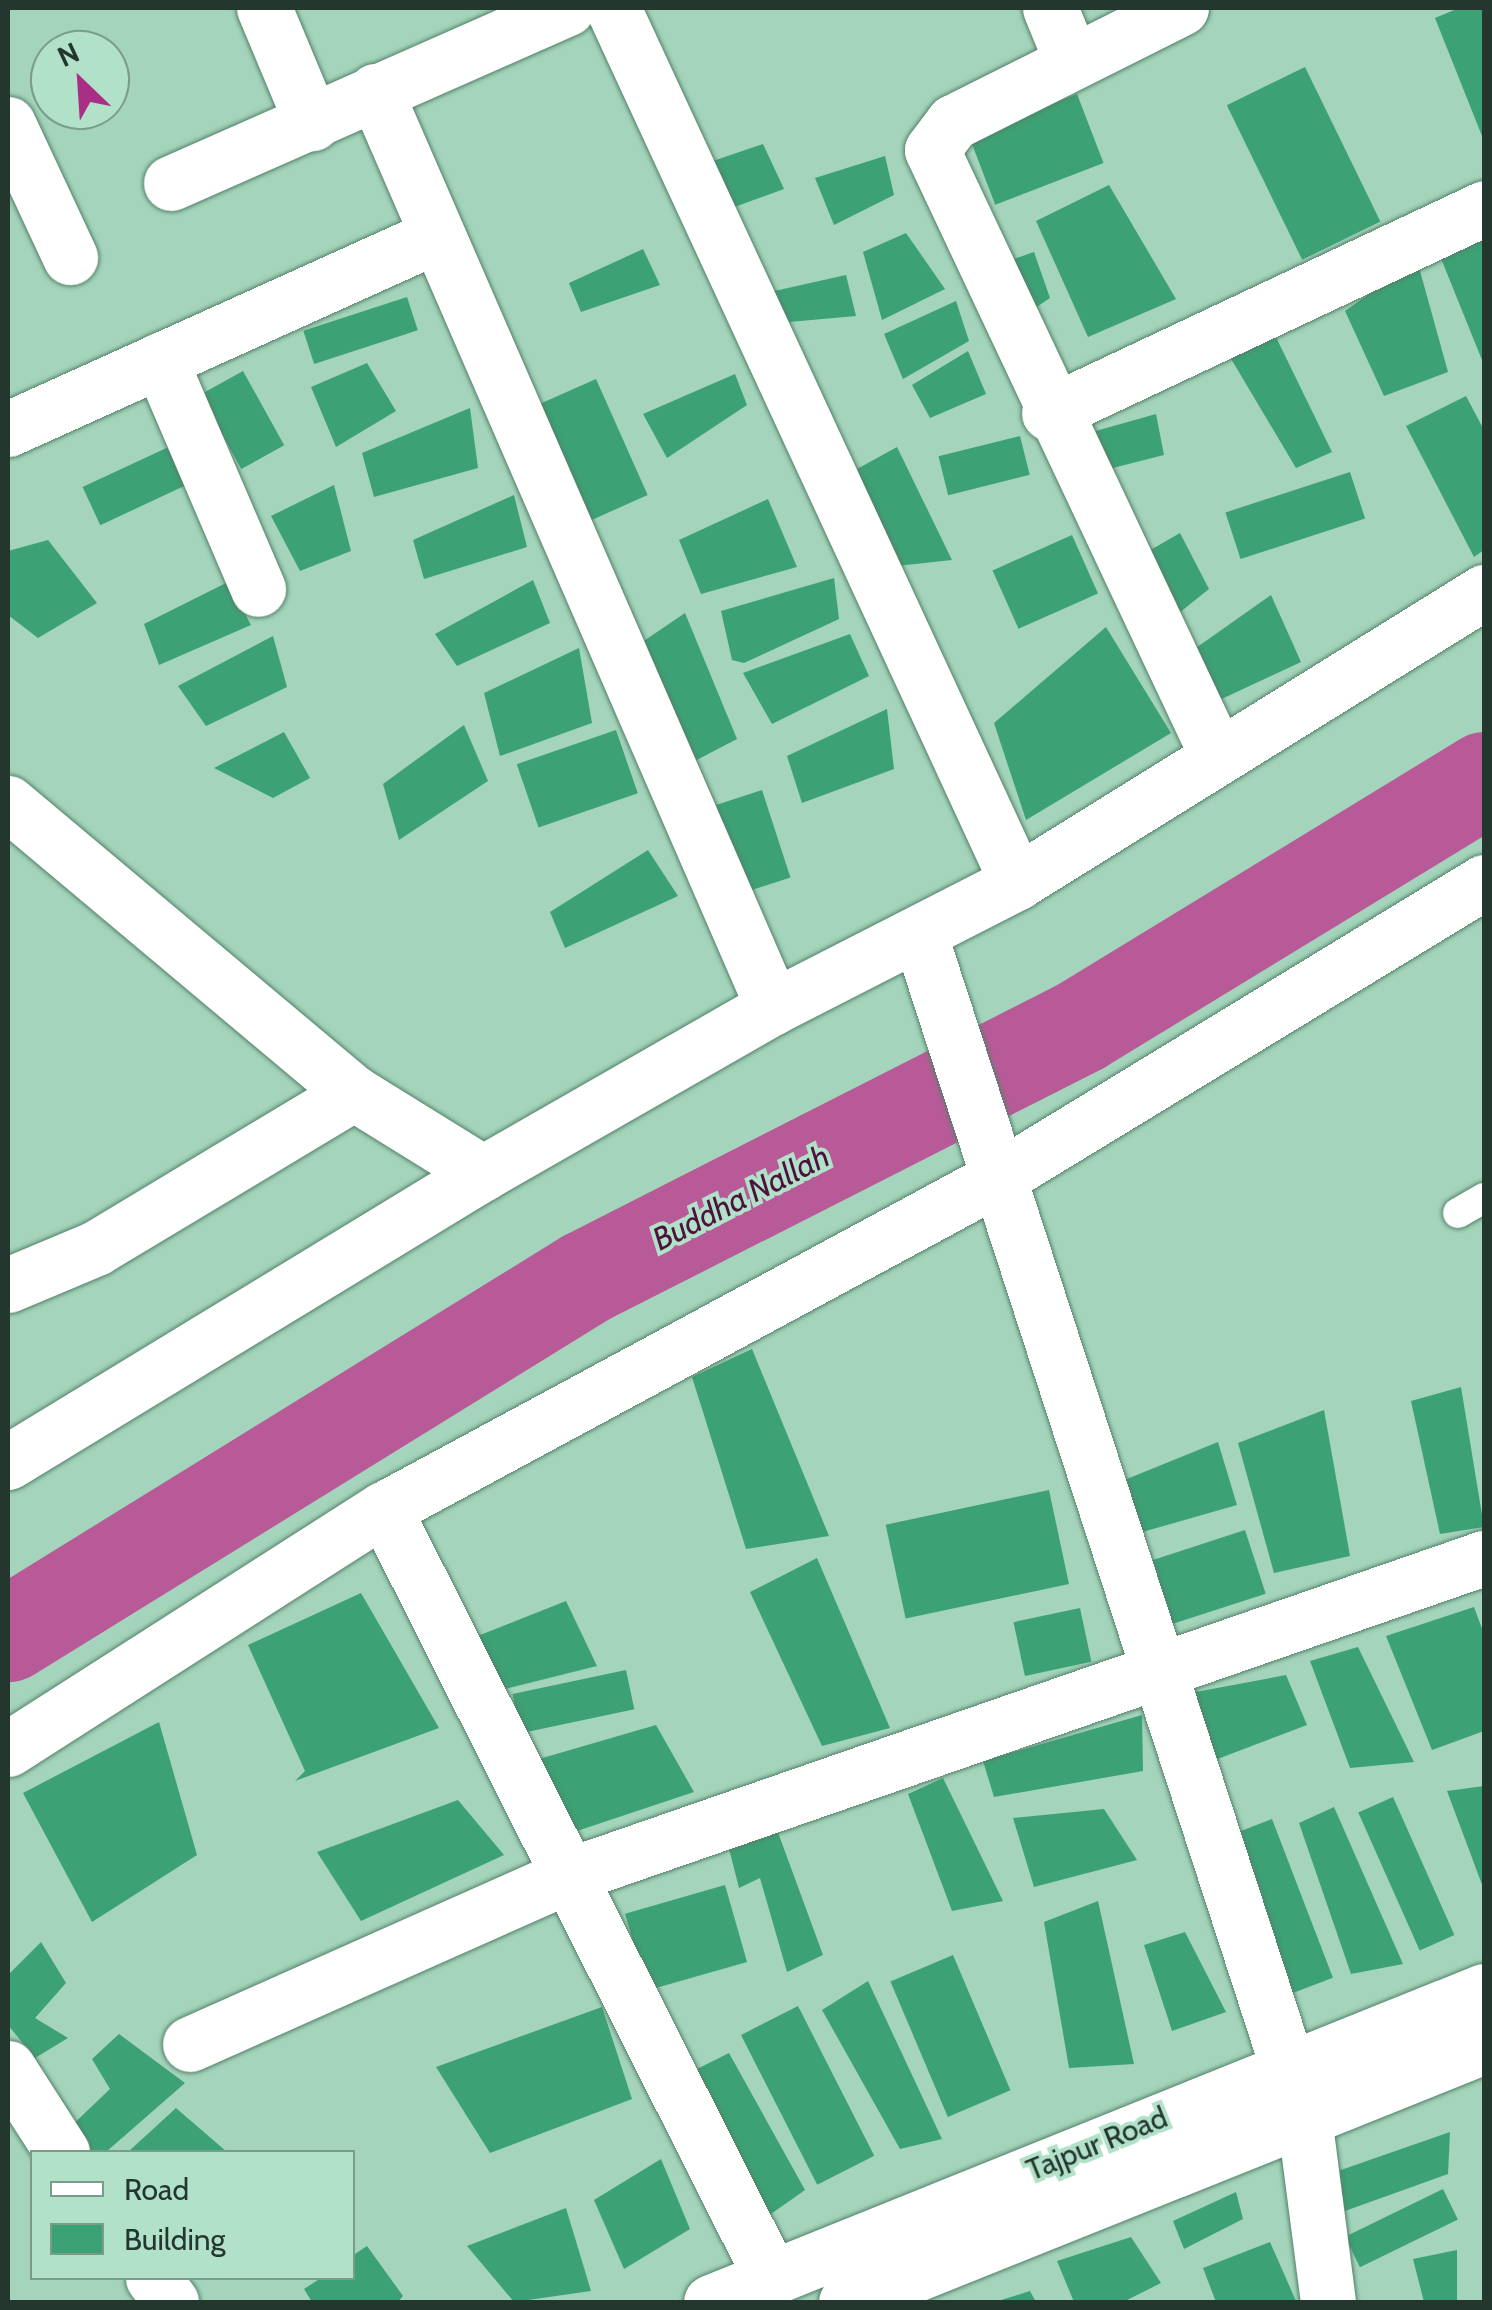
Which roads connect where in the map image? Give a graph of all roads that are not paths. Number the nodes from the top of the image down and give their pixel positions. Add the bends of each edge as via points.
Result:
1 (264, 8) edge
2 (567, 8) edge
3 (613, 8) edge
4 (1050, 8) edge
5 (1181, 8) edge
6 (1072, 62) junction
7 (375, 91) junction
8 (8, 124) edge
9 (312, 124) junction
10 (171, 184) dead end
11 (1484, 208) edge
12 (432, 238) junction
13 (70, 257) dead end
14 (160, 360) junction
15 (1050, 413) junction
16 (8, 429) edge
17 (258, 589) dead end
18 (1484, 592) edge
19 (1218, 756) junction
20 (8, 803) edge
21 (1017, 882) junction
22 (1484, 882) edge
23 (927, 958) junction
24 (773, 1006) junction
25 (354, 1094) junction
26 (993, 1161) junction
27 (483, 1173) junction
28 (8, 1285) edge
29 (8, 1462) edge
30 (384, 1508) junction
31 (1484, 1558) edge
32 (1154, 1676) junction
33 (8, 1748) edge
34 (567, 1876) junction
35 (1484, 1991) edge
36 (190, 2044) dead end
37 (1484, 2046) edge
38 (8, 2068) edge
39 (1295, 2093) junction
40 (61, 2150) edge
41 (154, 2280) edge
42 (772, 2280) junction
43 (915, 2289) edge
44 (171, 2302) edge
45 (711, 2302) edge
46 (846, 2302) edge
47 (1328, 2302) edge

1 - 9 street
2 - 7 street
3 - 21 street
4 - 6 street
5 - 6 street
6 - 15 street via 953,122 932,150
7 - 9 street
7 - 12 street
8 - 13 street
9 - 10 street
11 - 15 street
12 - 14 street
12 - 24 street
14 - 16 street
14 - 17 street
15 - 19 street
18 - 19 street
19 - 21 street
20 - 25 street
21 - 23 street
22 - 26 street
23 - 24 street
23 - 26 street
24 - 27 street
25 - 27 street
25 - 28 street via 96,1248
26 - 30 street
26 - 32 street
27 - 29 street
30 - 33 street
30 - 34 street
31 - 32 street
32 - 34 street
32 - 39 street
34 - 36 street
34 - 42 street
35 - 39 street, Tajpur Road
37 - 39 street, Tajpur Road
38 - 40 street
39 - 42 street, Tajpur Road
39 - 43 street, Tajpur Road
39 - 47 street
41 - 44 street
42 - 45 street, Tajpur Road
43 - 46 street, Tajpur Road

